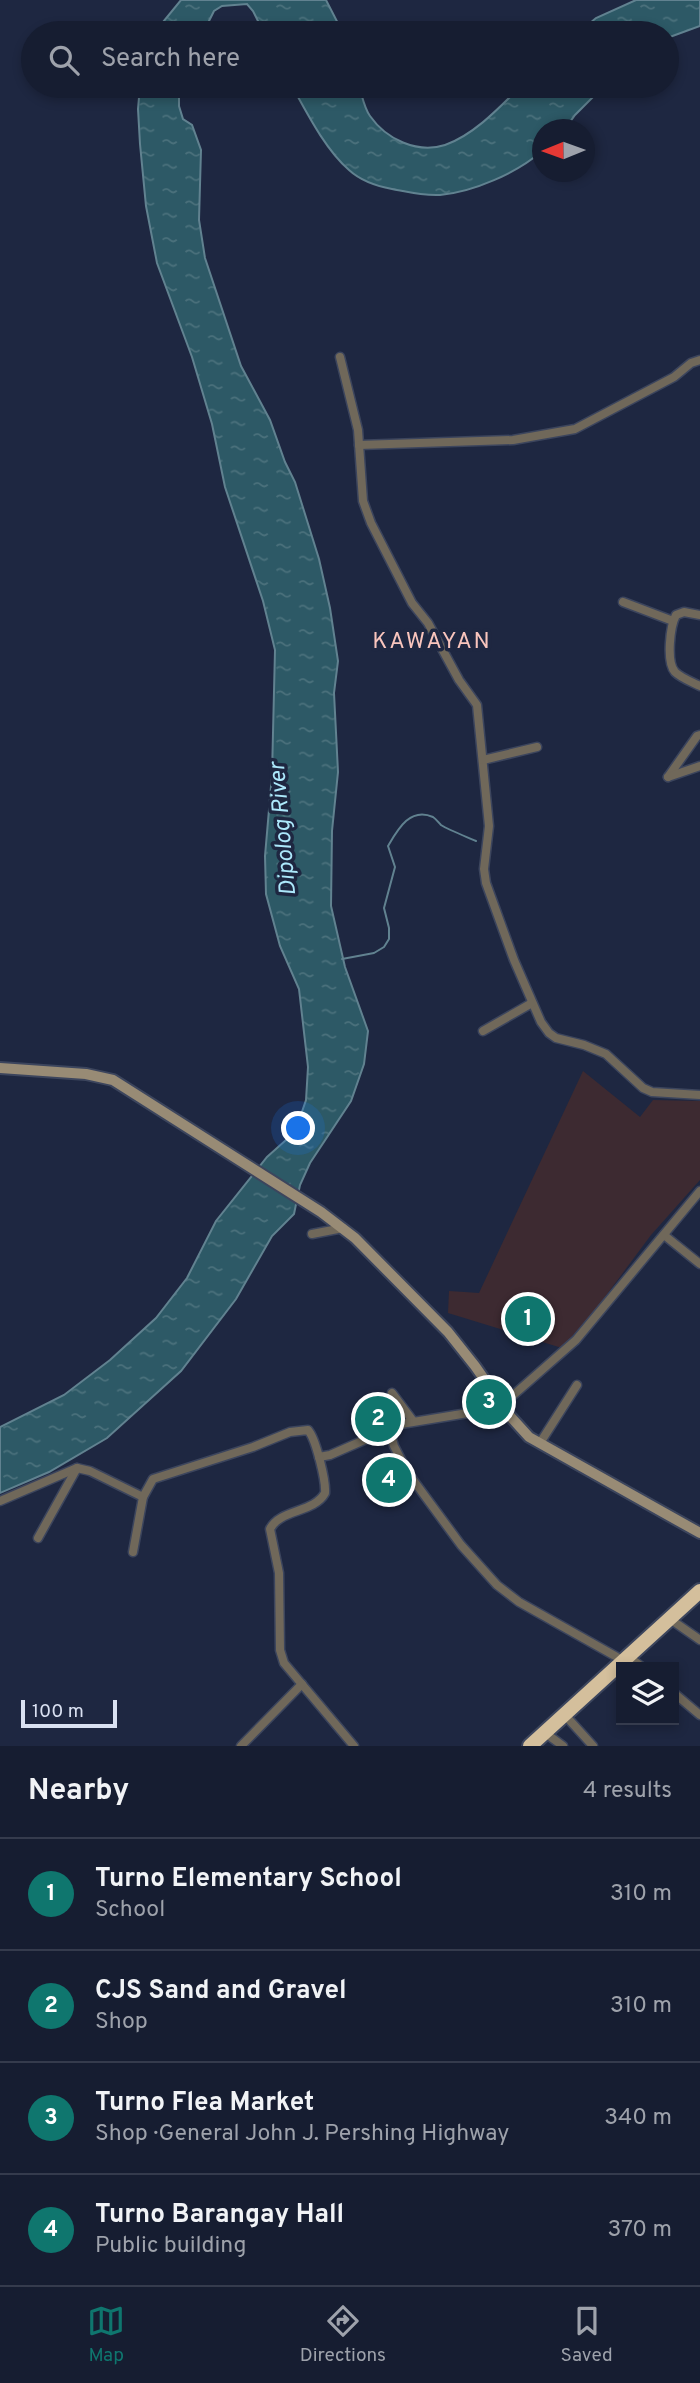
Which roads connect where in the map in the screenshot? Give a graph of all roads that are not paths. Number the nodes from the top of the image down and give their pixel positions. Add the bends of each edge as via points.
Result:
1 (340, 357) dead end
2 (700, 360) edge
3 (359, 445) junction
4 (623, 603) dead end
5 (700, 615) edge
6 (673, 621) junction
7 (700, 687) edge
8 (700, 735) edge
9 (537, 747) dead end
10 (483, 760) junction
11 (700, 767) edge
12 (532, 1003) junction
13 (483, 1031) dead end
14 (0, 1068) edge
15 (700, 1095) edge
16 (700, 1191) edge
17 (343, 1227) junction
18 (312, 1234) dead end
19 (664, 1235) junction
20 (700, 1264) edge
21 (577, 1385) dead end
22 (392, 1393) dead end
23 (502, 1405) junction
24 (413, 1421) junction
25 (389, 1429) junction
26 (540, 1443) junction
27 (319, 1457) junction
28 (77, 1468) junction
29 (143, 1497) junction
30 (0, 1501) edge
31 (700, 1533) edge
32 (38, 1538) dead end
33 (133, 1552) dead end
34 (700, 1591) edge
35 (670, 1619) junction
36 (700, 1640) edge
37 (626, 1659) junction
38 (632, 1662) edge
39 (302, 1684) junction
40 (679, 1697) edge
41 (564, 1714) junction
42 (700, 1715) edge
43 (544, 1732) junction
44 (241, 1746) edge
45 (354, 1746) edge
46 (530, 1746) edge
47 (563, 1746) edge
48 (593, 1746) edge

1 - 3 street
2 - 3 street via 576,429 513,440
3 - 10 street via 363,502 371,523 412,603 477,705
4 - 6 street
5 - 6 street via 679,613
6 - 7 street via 672,667
8 - 11 street via 668,777
9 - 10 street
10 - 12 street via 489,826 486,883
12 - 13 street
12 - 15 street via 549,1033 606,1054 643,1088
14 - 17 main road via 113,1080
16 - 19 street
17 - 18 street
17 - 23 main road via 448,1332
19 - 20 street
19 - 23 street via 570,1346
21 - 26 street
22 - 24 street
23 - 24 street
23 - 26 main road via 519,1428
24 - 25 street
25 - 27 street
25 - 37 street via 408,1473 497,1585 519,1602
26 - 31 main road
27 - 29 street via 312,1433 300,1429 153,1479
27 - 39 street via 324,1497 274,1522 270,1529 279,1573 281,1656
28 - 29 street
28 - 30 street
28 - 32 street
29 - 33 street
34 - 35 highway
35 - 36 street
35 - 37 highway
37 - 38 street
37 - 41 highway
39 - 44 street
39 - 45 street
40 - 42 street
41 - 43 highway
41 - 48 street
43 - 46 highway
43 - 47 street

